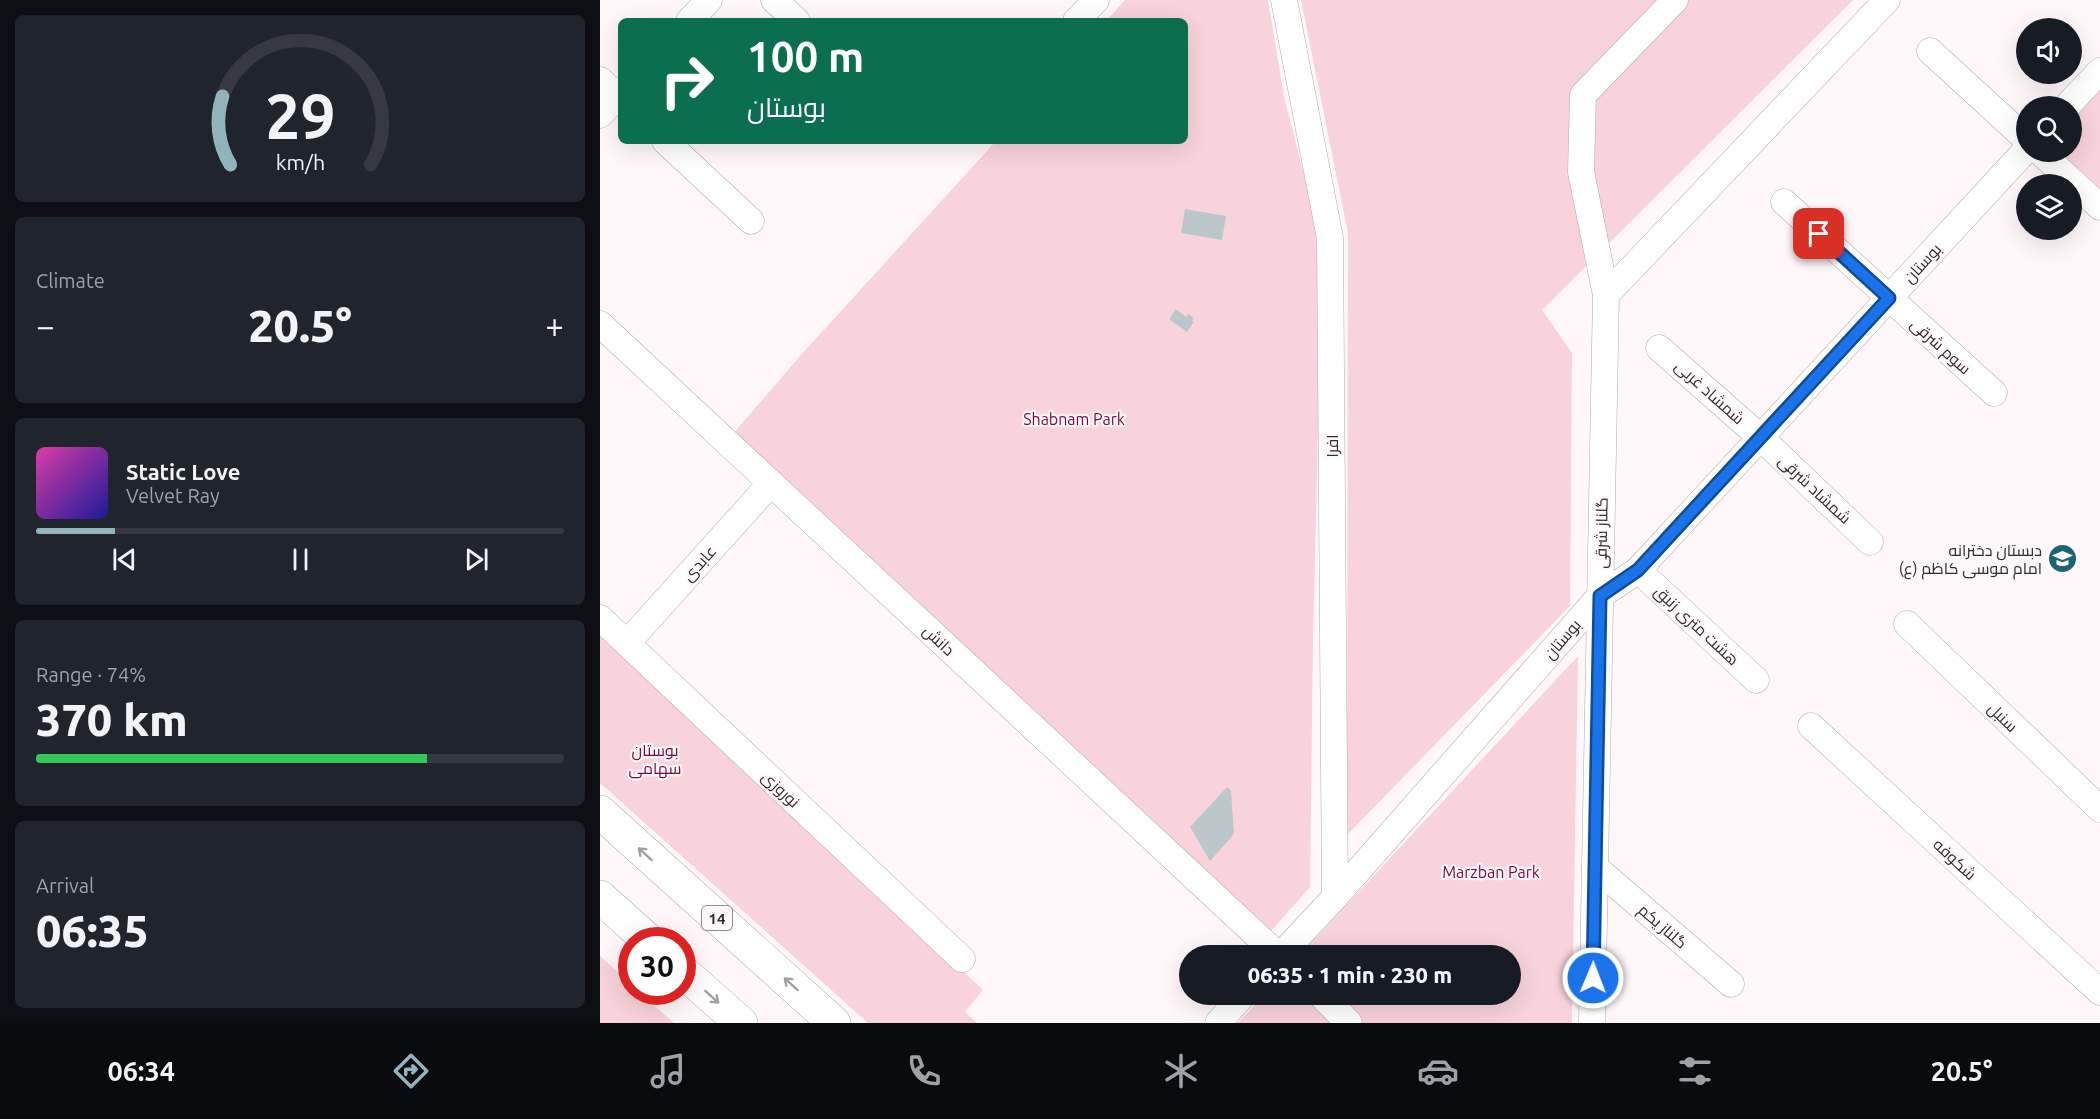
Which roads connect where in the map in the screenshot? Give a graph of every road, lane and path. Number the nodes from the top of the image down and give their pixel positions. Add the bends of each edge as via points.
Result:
1 (709, 0) edge
2 (774, 0) edge
3 (1096, 0) edge
4 (1284, 0) edge
5 (1675, 0) edge
6 (1887, 0) edge
7 (692, 18) edge
8 (794, 18) edge
9 (1079, 18) edge
10 (1930, 51) dead end
11 (2100, 70) edge
12 (615, 92) edge
13 (2076, 96) edge
14 (600, 115) edge
15 (2016, 130) edge
16 (669, 144) edge
17 (2016, 161) edge
18 (2051, 162) edge
19 (1784, 202) dead end
20 (2100, 207) edge
21 (750, 220) dead end
22 (1606, 296) junction
23 (1889, 298) junction
24 (600, 324) edge
25 (1659, 348) dead end
26 (1994, 393) dead end
27 (1760, 437) junction
28 (771, 483) junction
29 (1870, 542) dead end
30 (1638, 570) junction
31 (1600, 596) junction
32 (600, 618) edge
33 (1907, 624) dead end
34 (627, 643) junction
35 (1756, 680) dead end
36 (1811, 726) dead end
37 (2100, 809) edge
38 (600, 812) edge
39 (1595, 867) junction
40 (600, 897) edge
41 (1335, 897) junction
42 (633, 927) edge
43 (1268, 945) edge
44 (1290, 945) edge
45 (962, 959) dead end
46 (696, 983) edge
47 (1731, 984) dead end
48 (2100, 992) edge
49 (1234, 1005) edge
50 (1331, 1005) edge
51 (741, 1023) edge
52 (834, 1023) edge
53 (1218, 1023) edge
54 (1349, 1023) edge
55 (1592, 1023) edge

1 - 7 street
2 - 8 street
3 - 9 street
4 - 41 street, افرا via 1330,238
5 - 22 street, گلناز شرقی via 1582,95 1581,172
6 - 22 street
10 - 15 street
11 - 13 street
12 - 14 street
16 - 21 street
17 - 23 street, بوستان
18 - 20 street
19 - 23 street, سوم شرقی
22 - 31 street, گلناز شرقی
23 - 26 street, سوم شرقی
23 - 27 street, بوستان
24 - 28 street, دانش
25 - 27 street, شمشاد غربی
27 - 29 street, شمشاد شرقی
27 - 30 street, بوستان
28 - 34 street, عابدی
28 - 43 street, دانش
30 - 31 street, بوستان
30 - 35 street, هشت متری زنبق
31 - 39 street, گلناز شرقی
31 - 41 street, بوستان
32 - 34 street, نوروزی
33 - 37 street, سنبل
34 - 45 street, نوروزی
36 - 48 street, شکوفه
52 -> 38 highway, 14
39 - 47 street, گلناز یکم
39 - 55 street, گلناز شرقی
40 - 42 highway
41 - 44 street, بوستان
46 -> 51 highway
49 - 53 street
50 - 54 street

